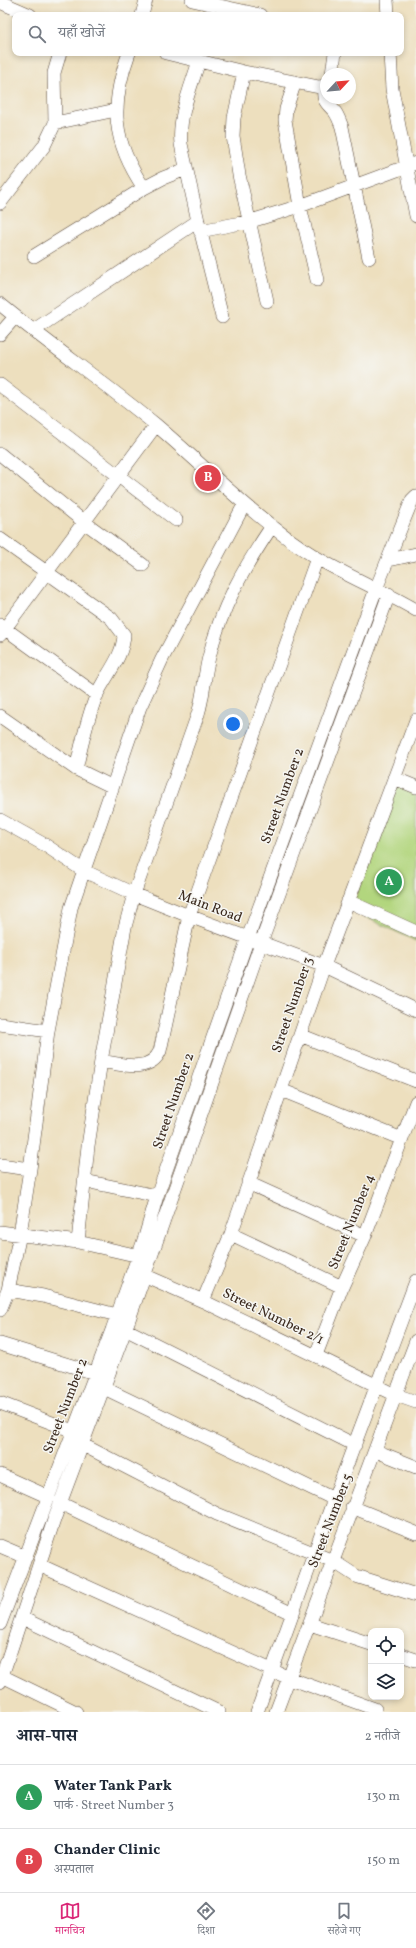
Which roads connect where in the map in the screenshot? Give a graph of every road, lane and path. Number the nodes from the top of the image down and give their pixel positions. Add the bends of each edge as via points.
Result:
1 (146, 0) edge
2 (192, 0) edge
3 (388, 0) edge
4 (0, 2) edge
5 (23, 12) edge
6 (143, 12) edge
7 (246, 12) edge
8 (388, 12) edge
9 (59, 56) edge
10 (125, 56) edge
11 (178, 56) edge
12 (335, 56) edge
13 (390, 56) edge
14 (198, 61) junction
15 (333, 68) edge
16 (244, 72) junction
17 (295, 82) junction
18 (320, 86) edge
19 (328, 104) edge
20 (116, 110) junction
21 (55, 123) junction
22 (411, 164) edge
23 (186, 169) junction
24 (354, 185) junction
25 (144, 188) junction
26 (0, 203) edge
27 (300, 206) junction
28 (416, 216) edge
29 (251, 220) junction
30 (199, 226) junction
31 (34, 256) dead end
32 (369, 258) dead end
33 (317, 280) dead end
34 (267, 301) dead end
35 (0, 304) edge
36 (15, 317) junction
37 (222, 317) dead end
38 (34, 330) junction
39 (0, 334) edge
40 (0, 385) edge
41 (156, 425) junction
42 (0, 454) edge
43 (119, 475) junction
44 (416, 496) edge
45 (244, 505) junction
46 (176, 520) dead end
47 (84, 522) junction
48 (272, 526) junction
49 (0, 539) edge
50 (416, 554) edge
51 (317, 558) junction
52 (389, 560) junction
53 (143, 565) dead end
54 (47, 573) junction
55 (376, 589) junction
56 (388, 594) junction
57 (416, 610) edge
58 (2, 629) edge
59 (97, 695) junction
60 (0, 716) edge
61 (415, 726) edge
62 (76, 769) junction
63 (394, 778) junction
64 (111, 786) junction
65 (416, 787) edge
66 (0, 820) edge
67 (84, 871) junction
68 (134, 894) junction
69 (348, 901) junction
70 (189, 916) junction
71 (416, 932) edge
72 (248, 938) junction
73 (261, 943) junction
74 (324, 966) junction
75 (416, 1010) edge
76 (0, 1024) edge
77 (48, 1031) junction
78 (300, 1035) junction
79 (100, 1061) junction
80 (416, 1081) edge
81 (280, 1090) junction
82 (416, 1102) edge
83 (402, 1139) junction
84 (0, 1165) edge
85 (30, 1169) junction
86 (85, 1181) junction
87 (248, 1183) junction
88 (157, 1196) junction
89 (0, 1232) edge
90 (20, 1234) junction
91 (231, 1234) junction
92 (365, 1236) junction
93 (78, 1242) junction
94 (139, 1256) junction
95 (139, 1273) junction
96 (416, 1281) edge
97 (342, 1287) junction
98 (3, 1301) edge
99 (203, 1301) junction
100 (117, 1315) junction
101 (126, 1329) junction
102 (416, 1341) edge
103 (0, 1344) edge
104 (316, 1355) junction
105 (95, 1373) junction
106 (377, 1385) junction
107 (104, 1388) junction
108 (396, 1395) junction
109 (416, 1402) edge
110 (0, 1403) edge
111 (73, 1431) junction
112 (83, 1445) junction
113 (355, 1445) junction
114 (376, 1451) junction
115 (416, 1467) edge
116 (0, 1475) edge
117 (334, 1499) junction
118 (55, 1500) junction
119 (352, 1507) junction
120 (416, 1533) edge
121 (0, 1546) edge
122 (315, 1554) junction
123 (26, 1557) junction
124 (333, 1561) junction
125 (39, 1565) junction
126 (416, 1595) edge
127 (293, 1614) junction
128 (1, 1615) edge
129 (22, 1618) junction
130 (310, 1624) junction
131 (368, 1643) edge
132 (404, 1656) edge
133 (416, 1660) edge
134 (273, 1670) junction
135 (1, 1678) edge
136 (289, 1678) junction
137 (375, 1709) dead end
138 (76, 1712) edge
139 (219, 1712) edge
140 (257, 1712) edge
141 (276, 1712) edge

1 - 6 street
2 - 7 street
3 - 8 street
4 - 5 street
9 - 21 street via 54,73
10 - 20 street
11 - 14 street
12 - 15 street
13 - 22 street via 392,89
14 - 16 street
14 - 23 street via 180,134
16 - 17 street
16 - 29 street via 234,118 233,136 239,175
17 - 18 street
17 - 27 street via 285,120
19 - 24 street via 342,127
20 - 21 street
20 - 25 street via 125,154
21 - 26 street via 44,146
22 - 24 street
22 - 28 street
23 - 25 street
23 - 30 street
24 - 27 street
24 - 32 street
25 - 31 street
27 - 29 street
27 - 33 street
29 - 30 street
29 - 34 street
30 - 37 street
30 - 38 street
35 - 36 street
36 - 38 street
36 - 39 street
38 - 41 street
40 - 43 street
41 - 43 street
41 - 45 street
42 - 47 street
43 - 46 street
43 - 47 street
44 - 52 street, Street Number 2
45 - 48 street
45 - 64 street via 162,659 140,707
47 - 53 street
47 - 54 street
48 - 51 street
48 - 68 street via 234,586 221,615 208,658 198,714
49 - 54 street
50 - 52 street
51 - 55 street
51 - 70 street
52 - 55 street, Street Number 2
54 - 58 street
54 - 59 street via 111,618 124,635 121,652
55 - 56 street
55 - 72 street, Street Number 2
56 - 57 street
56 - 73 street
58 - 59 street
59 - 62 street
60 - 62 street
61 - 63 street, Street Number 3
62 - 64 street
63 - 65 street
63 - 69 street, Street Number 3
64 - 67 street
66 - 67 street, Main Road
67 - 68 street, Main Road
67 - 77 street via 71,908
68 - 70 street, Main Road
68 - 79 street via 125,927
69 - 71 street
69 - 74 street, Street Number 3
70 - 72 street, Main Road
70 - 79 street via 157,1058 146,1065 134,1066
72 - 73 street, Main Road
72 - 88 street, Street Number 2
73 - 74 street, Main Road
73 - 95 street
74 - 75 street, Main Road
74 - 78 street, Street Number 3
76 - 77 street
77 - 85 street
78 - 80 street
78 - 81 street, Street Number 3
79 - 86 street
81 - 83 street
81 - 87 street, Street Number 3
82 - 83 street, Street Number 4
83 - 92 street, Street Number 4
84 - 85 street
85 - 90 street
86 - 88 street
86 - 93 street
87 - 91 street, Street Number 3
87 - 92 street
88 - 94 street, Street Number 2
89 - 90 street
90 - 93 street
90 - 98 street
91 - 97 street
91 - 99 street, Street Number 3
92 - 97 street, Street Number 4
93 - 94 street
94 - 95 street, Street Number 2
95 - 99 street, Street Number 2/1
95 - 100 street, Street Number 2
95 - 101 street
96 - 106 street
97 - 104 street, Street Number 4
98 - 100 street via 43,1296
99 - 104 street, Street Number 2/1
100 - 105 street, Street Number 2
101 - 107 street
101 - 113 street
102 - 108 street, Street Number 5
103 - 105 street
104 - 106 street, Street Number 2/1
105 - 111 street, Street Number 2
106 - 108 street, Street Number 2/1
106 - 113 street
107 - 112 street
107 - 117 street
108 - 109 street, Street Number 2/1
108 - 114 street, Street Number 5
110 - 111 street
111 - 118 street, Street Number 2
112 - 118 street
112 - 122 street via 217,1514
113 - 117 street
114 - 115 street
114 - 119 street, Street Number 5
116 - 118 street
117 - 122 street
118 - 123 street, Street Number 2
118 - 125 street
118 - 127 street
119 - 120 street
119 - 124 street, Street Number 5
121 - 123 street
122 - 124 street
122 - 127 street
123 - 128 street, Street Number 2
124 - 126 street via 356,1576
124 - 130 street, Street Number 5
125 - 129 street
125 - 134 street
127 - 134 street
129 - 135 street
129 - 139 street
130 - 131 street
130 - 136 street, Street Number 5
132 - 133 street
134 - 136 street
134 - 140 street
135 - 138 street
136 - 137 street
136 - 141 street, Street Number 5

